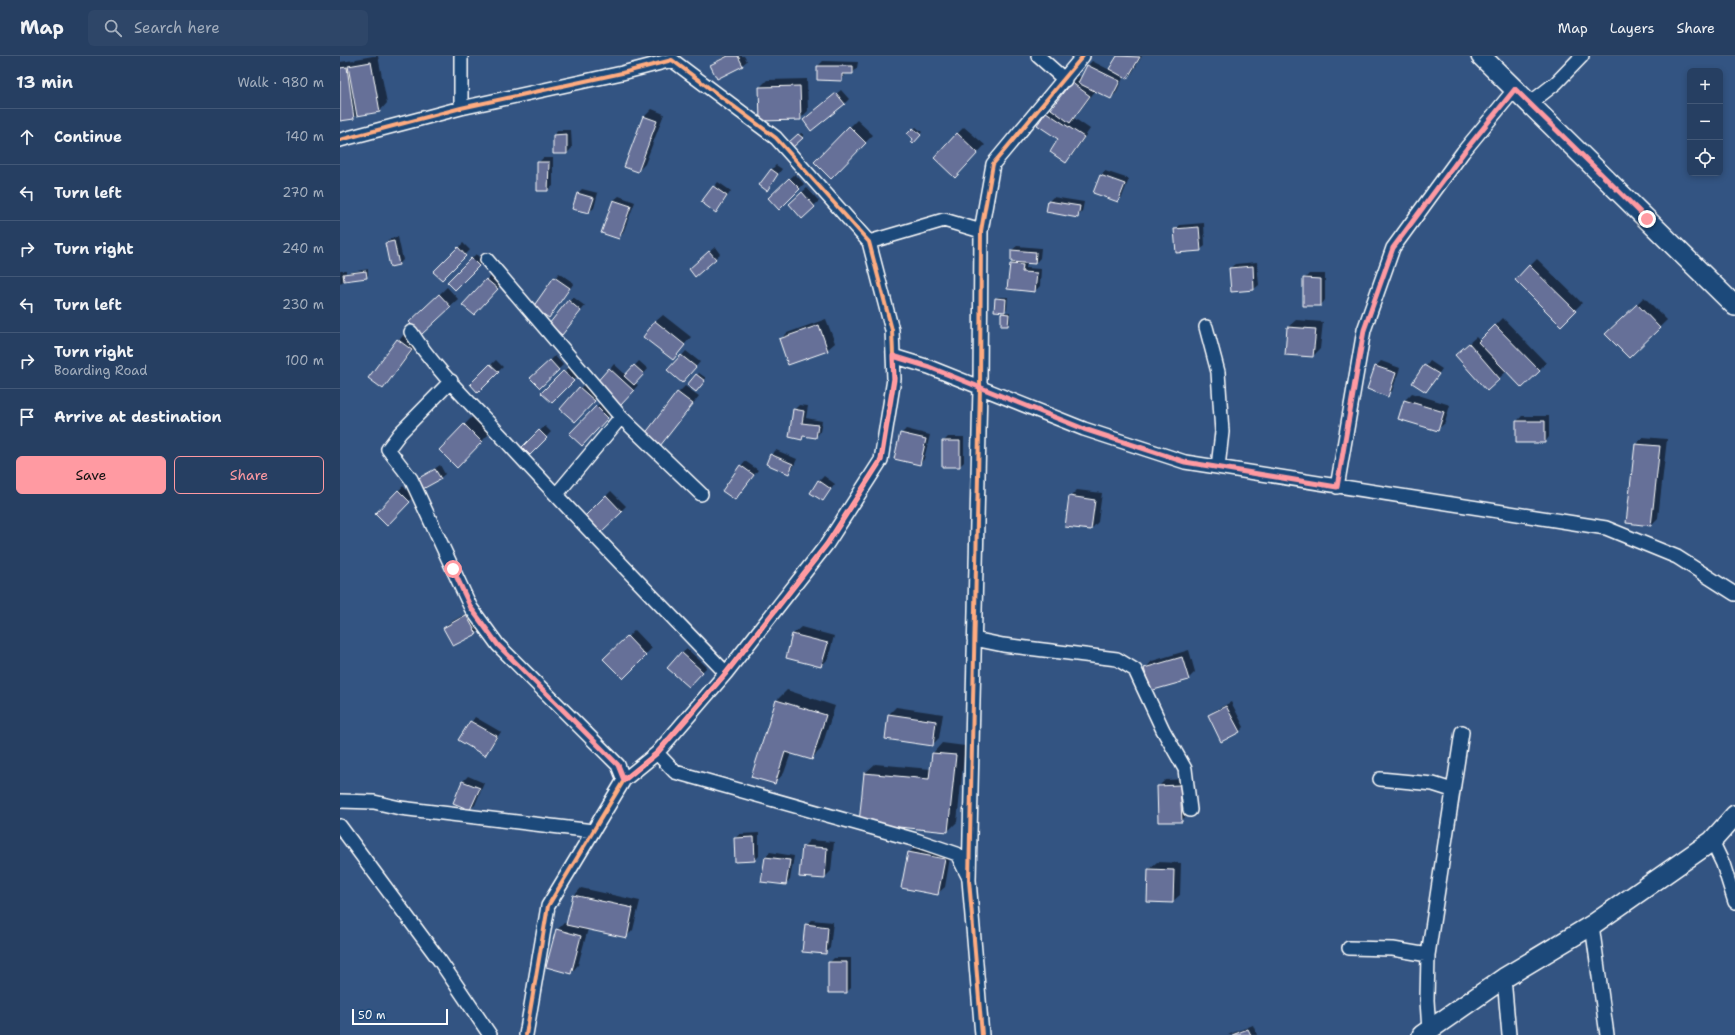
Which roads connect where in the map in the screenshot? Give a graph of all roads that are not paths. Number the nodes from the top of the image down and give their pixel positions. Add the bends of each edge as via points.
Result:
1 (461, 56) edge
2 (1038, 56) edge
3 (1083, 56) edge
4 (1481, 56) edge
5 (1582, 56) edge
6 (674, 57) edge
7 (1064, 80) junction
8 (1515, 89) junction
9 (1529, 104) junction
10 (461, 108) junction
11 (340, 140) edge
12 (981, 231) junction
13 (870, 242) junction
14 (487, 260) dead end
15 (1735, 306) edge
16 (1206, 327) dead end
17 (411, 332) dead end
18 (893, 356) junction
19 (451, 381) junction
20 (980, 387) junction
21 (621, 417) junction
22 (1218, 467) junction
23 (1337, 487) junction
24 (701, 494) dead end
25 (556, 495) junction
26 (1735, 594) edge
27 (974, 639) junction
28 (726, 673) junction
29 (1462, 732) dead end
30 (657, 753) junction
31 (1380, 779) dead end
32 (624, 780) junction
33 (1452, 790) junction
34 (340, 801) edge
35 (1190, 810) dead end
36 (1735, 815) edge
37 (340, 826) edge
38 (593, 831) junction
39 (1712, 842) junction
40 (970, 880) junction
41 (1735, 902) edge
42 (1592, 925) junction
43 (1349, 948) dead end
44 (1428, 955) junction
45 (1504, 978) junction
46 (983, 1032) edge
47 (1426, 1033) edge
48 (490, 1035) edge
49 (526, 1035) edge
50 (1509, 1035) edge
51 (1607, 1035) edge

1 - 10 street
2 - 7 street
3 - 7 street
4 - 8 main road
5 - 9 street via 1556,83
6 - 10 street via 622,73
6 - 13 street via 776,138
7 - 12 street via 993,164
8 - 9 main road
8 - 23 street via 1464,152 1393,248 1364,330
9 - 15 main road
10 - 11 street
12 - 13 street via 944,220
12 - 20 street
13 - 18 street via 892,330
14 - 21 street
16 - 22 street via 1218,372 1222,432
17 - 19 street via 423,351
18 - 20 street
18 - 28 street via 894,379 881,460 827,544
19 - 25 street
19 - 32 street via 400,433 388,449 411,479 471,608 498,645 618,765
20 - 22 street via 1084,429 1185,462
20 - 27 street
21 - 24 street
21 - 25 street
22 - 23 street
23 - 26 street via 1606,528 1677,557
25 - 28 street
27 - 35 street via 1002,645 1117,659 1135,670 1163,730 1185,769
27 - 40 street
28 - 30 street
29 - 33 street
30 - 32 street
30 - 40 street via 675,772 957,854
31 - 33 street via 1433,784
32 - 38 street
33 - 44 street
34 - 38 street via 374,802 400,808
36 - 39 main road
37 - 48 street via 440,961
38 - 49 street via 548,906
39 - 41 street via 1723,864
39 - 42 main road
40 - 46 street
42 - 45 main road
42 - 51 street
43 - 44 street via 1393,949
44 - 47 street
45 - 47 main road
45 - 50 street

